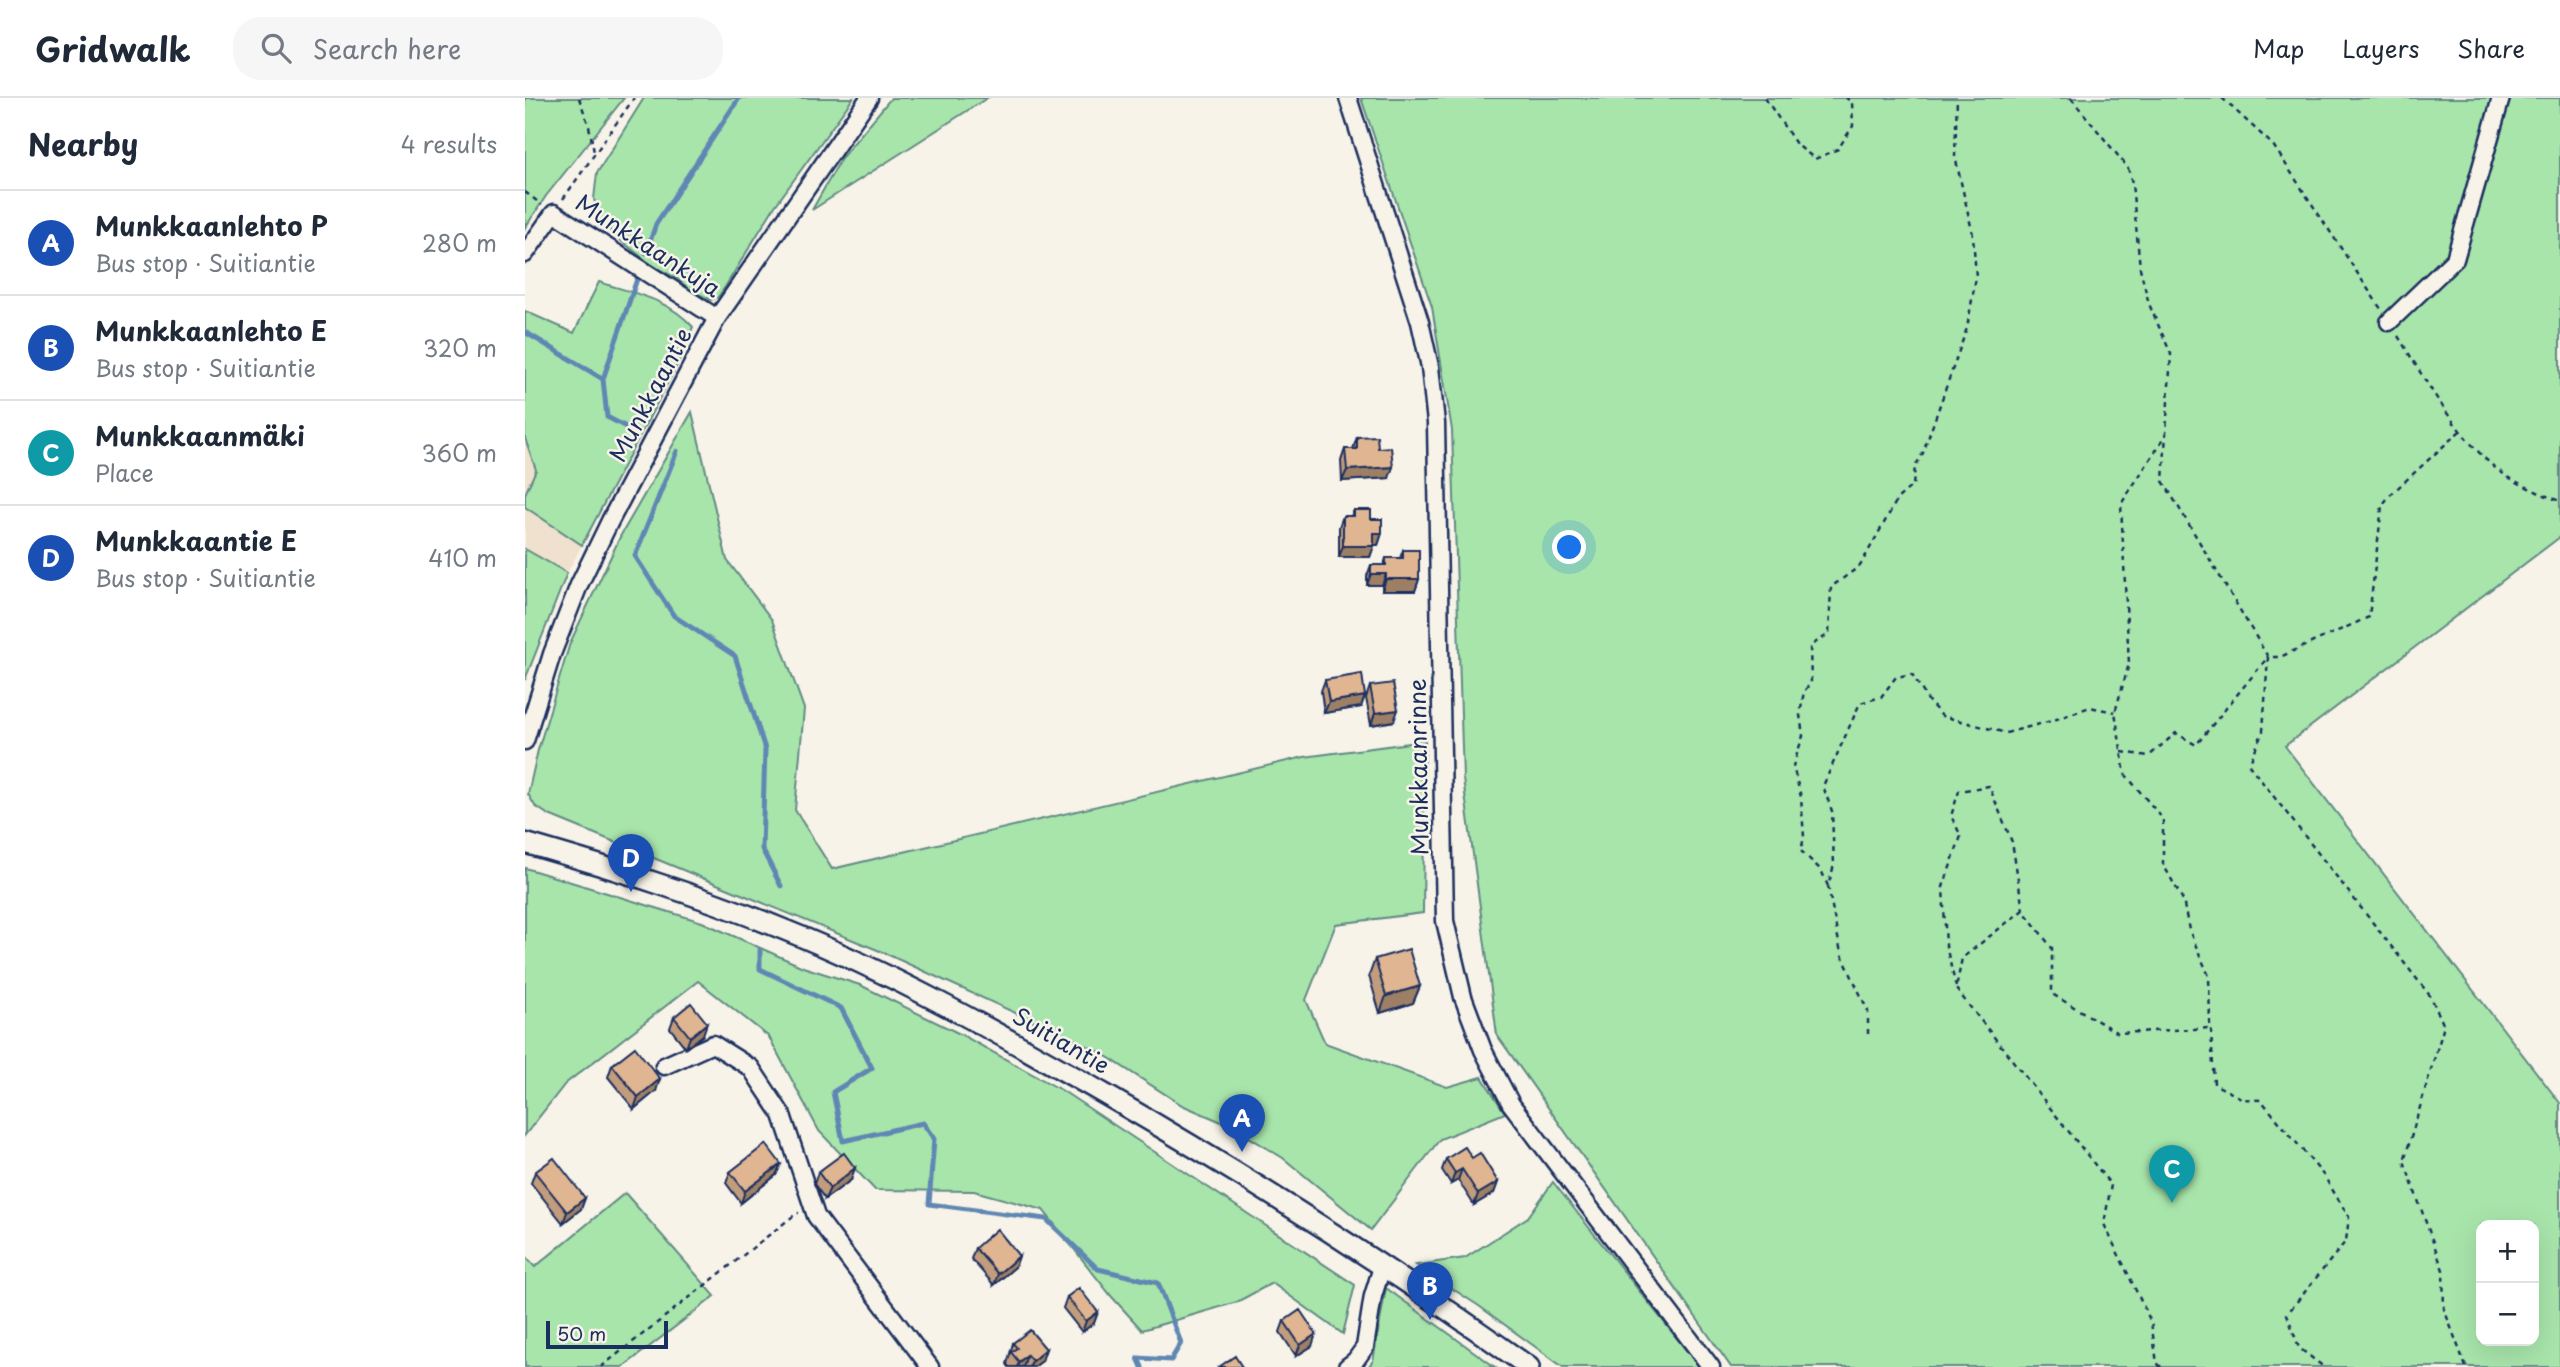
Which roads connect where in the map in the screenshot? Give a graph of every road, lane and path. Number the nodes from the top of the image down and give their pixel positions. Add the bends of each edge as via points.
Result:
1 (579, 98) edge
2 (634, 98) edge
3 (869, 98) edge
4 (1348, 98) edge
5 (1765, 98) edge
6 (1846, 98) edge
7 (1957, 98) edge
8 (2071, 98) edge
9 (2501, 98) edge
10 (594, 154) junction
11 (525, 192) edge
12 (554, 213) junction
13 (525, 254) edge
14 (717, 318) junction
15 (2389, 322) dead end
16 (2461, 430) dead end
17 (2167, 435) junction
18 (2268, 657) junction
19 (2115, 712) junction
20 (525, 741) edge
21 (2122, 752) junction
22 (525, 843) edge
23 (1828, 886) junction
24 (2023, 910) junction
25 (1956, 989) junction
26 (2210, 1028) junction
27 (1868, 1034) dead end
28 (664, 1066) dead end
29 (816, 1216) junction
30 (1382, 1268) junction
31 (601, 1367) edge
32 (930, 1367) edge
33 (1347, 1367) edge
34 (1529, 1367) edge
35 (1711, 1367) edge
36 (2161, 1367) edge
37 (2323, 1367) edge
38 (2466, 1367) edge

1 - 10 path
2 - 10 path
3 - 14 street, Munkkaantie
4 - 35 street, Munkkaanrinne via 1420,322 1430,368 1436,423 1445,921 1463,997 1511,1104
5 - 6 path via 1796,144 1815,159 1838,149 1853,126 1852,102
7 - 23 path via 1955,156 1973,235 1976,277 1967,328 1915,467 1913,485 1898,498 1860,566 1831,587 1829,634 1810,646 1811,683 1804,691 1803,736 1793,766 1801,797 1801,851 1821,870
8 - 17 path via 2128,168 2140,268 2149,304 2171,354
9 - 15 street via 2455,259
10 - 12 path
11 - 12 path
12 - 13 street
12 - 14 street, Munkkaankuja
14 - 20 street, Munkkaantie via 579,585
16 - 18 path via 2382,506 2369,617 2280,657
17 - 18 path via 2163,481 2168,492
17 - 19 path via 2121,504 2129,664
18 - 21 path via 2196,745 2176,733 2149,756
18 - 38 path via 2263,731 2249,765 2431,997 2444,1026 2404,1161 2443,1270 2444,1309
19 - 21 path
19 - 23 path via 2090,707 2006,733 1942,716 1912,674 1896,677 1881,697 1860,703 1823,786 1832,811 1834,865
21 - 26 path via 2125,774 2163,819 2163,864 2183,900 2189,930 2209,976
22 - 30 main road, Suitiantie via 709,901 899,982 1020,1045 1200,1150
23 - 27 path via 1841,953 1868,1012
24 - 25 path via 1962,958
24 - 25 path via 2013,842 1989,786 1959,791 1951,816 1961,836 1943,887 1946,946
24 - 26 path via 2052,948 2052,994 2117,1033
25 - 36 path via 2111,1185 2104,1224 2151,1322
26 - 37 path via 2214,1084 2243,1099 2261,1100 2324,1176 2349,1217 2346,1241 2287,1314 2299,1348
28 - 29 street via 713,1044 751,1068 782,1115
29 - 31 path via 797,1213
29 - 32 street
30 - 33 street via 1366,1347
30 - 34 main road, Suitiantie

